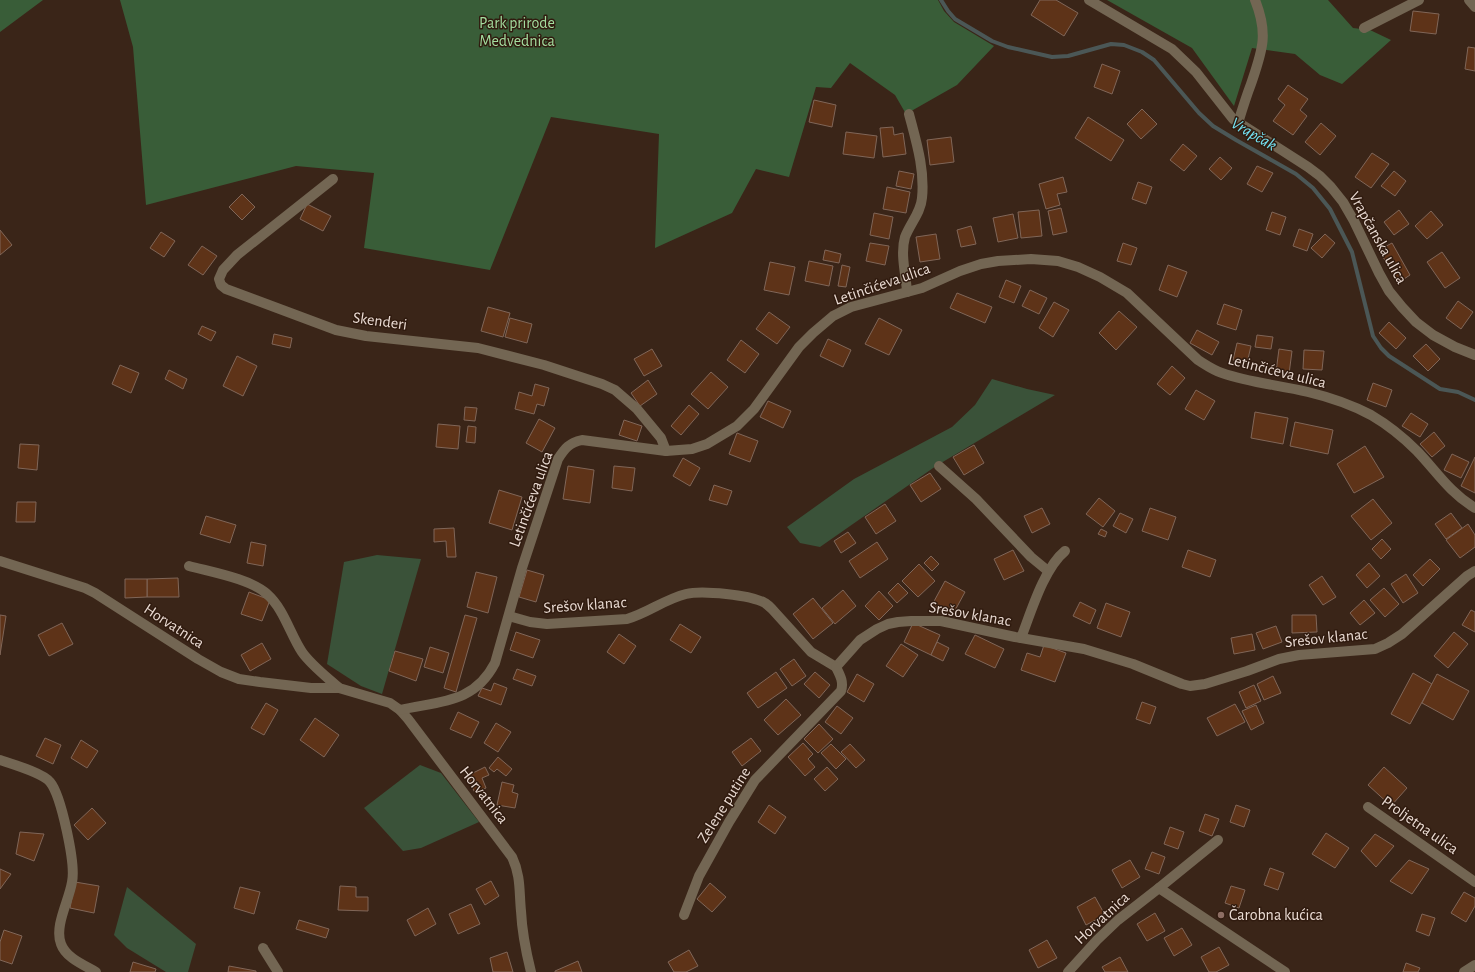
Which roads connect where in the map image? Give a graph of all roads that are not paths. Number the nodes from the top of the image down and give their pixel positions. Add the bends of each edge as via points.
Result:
1 (1089, 0) edge
2 (1255, 0) edge
3 (1419, 0) edge
4 (1469, 0) edge
5 (1475, 7) edge
6 (1364, 28) dead end
7 (909, 114) dead end
8 (1238, 123) junction
9 (333, 179) dead end
10 (907, 292) junction
11 (1475, 355) edge
12 (666, 450) junction
13 (938, 466) dead end
14 (1475, 508) edge
15 (1065, 551) dead end
16 (0, 560) edge
17 (189, 566) dead end
18 (1048, 571) junction
19 (1475, 571) edge
20 (509, 616) junction
21 (1021, 638) junction
22 (836, 667) junction
23 (339, 688) junction
24 (400, 710) junction
25 (0, 760) edge
26 (1368, 807) dead end
27 (1218, 840) dead end
28 (1475, 882) edge
29 (1159, 888) junction
30 (684, 915) dead end
31 (263, 948) dead end
32 (1475, 965) edge
33 (96, 972) edge
34 (278, 972) edge
35 (530, 972) edge
36 (1068, 972) edge
37 (1285, 972) edge
38 (1464, 972) edge

1 - 8 street, Vrapčanska ulica via 1172,48 1196,72
2 - 8 street via 1264,35 1261,56
3 - 6 street
4 - 5 street
7 - 10 street via 920,160 923,186 920,208 905,240
8 - 11 street, Vrapčanska ulica via 1308,167 1331,186 1354,221 1379,274 1402,307 1433,335
9 - 12 street, Skenderi via 237,255 223,270 219,279 221,285 336,330 366,336 478,348 544,365 602,384 615,390 637,409 660,438
10 - 12 street, Letinčićeva ulica via 851,307 833,316 799,347 763,398 737,426 707,444 692,449
10 - 14 street, Letinčićeva ulica via 974,267 998,261 1031,259 1078,267 1127,293 1198,360 1209,367 1250,381 1309,392 1342,403 1391,427 1417,451 1453,492
12 - 20 street, Letinčićeva ulica via 582,440 572,443 563,451 558,459 522,568
13 - 18 street
15 - 18 street, Srešov klanac via 1056,558
16 - 23 street, Horvatnica via 85,588 198,659 239,679 310,688
17 - 23 street, Horvatnica via 248,583 268,594 275,602 302,653
18 - 21 street, Srešov klanac
19 - 21 street, Srešov klanac via 1402,634 1375,649 1279,659 1205,684 1190,686 1084,649
20 - 22 street, Srešov klanac via 547,624 627,619 688,593 704,592 749,597 766,603 811,652
20 - 24 street, Letinčićeva ulica via 495,663 480,684 450,701
21 - 22 street, Srešov klanac via 941,622 898,622 877,629 860,640
22 - 30 street, Zelene putine via 841,676 841,691 752,784 699,876
23 - 24 street, Horvatnica via 380,699
24 - 35 street, Horvatnica via 512,857 520,882 524,944
25 - 33 street via 51,782 72,857 73,881 59,927 61,945 77,961
26 - 28 street, Proljetna ulica
27 - 29 street, Horvatnica
29 - 36 street, Horvatnica via 1118,920
29 - 37 street
31 - 34 street
32 - 38 street

